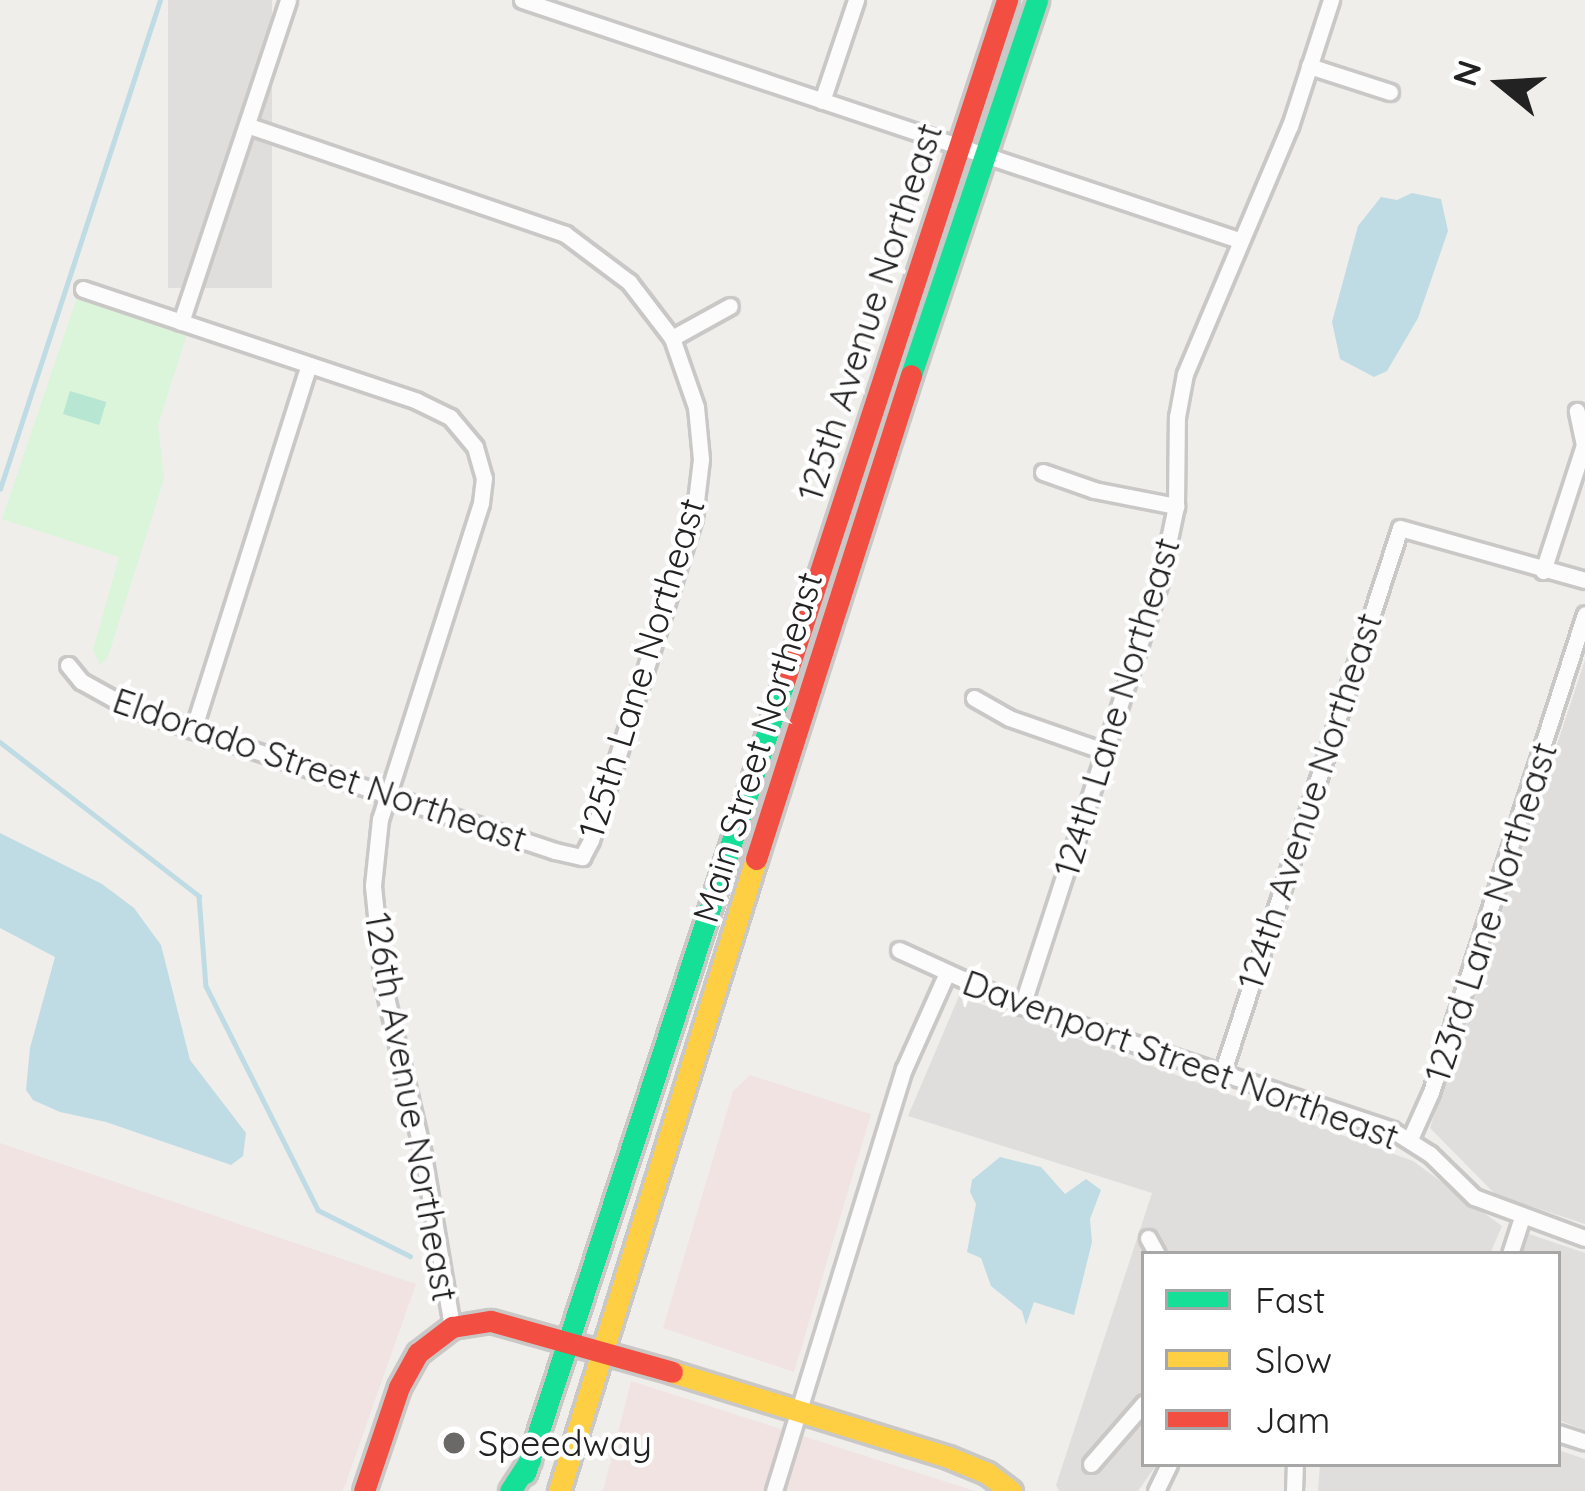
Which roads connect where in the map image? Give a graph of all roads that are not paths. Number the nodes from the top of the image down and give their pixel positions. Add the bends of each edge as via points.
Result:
1 (288, 0) edge
2 (522, 0) edge
3 (856, 0) edge
4 (1007, 0) edge
5 (1036, 0) edge
6 (1331, 0) edge
7 (1309, 66) junction
8 (1390, 92) dead end
9 (822, 101) junction
10 (247, 125) junction
11 (958, 146) junction
12 (985, 152) junction
13 (1239, 240) junction
14 (83, 289) dead end
15 (730, 305) dead end
16 (181, 322) junction
17 (672, 338) junction
18 (309, 365) junction
19 (1576, 411) dead end
20 (1043, 472) dead end
21 (1176, 506) junction
22 (1543, 571) junction
23 (1585, 580) edge
24 (1585, 614) edge
25 (68, 665) dead end
26 (974, 698) dead end
27 (193, 730) junction
28 (1104, 751) junction
29 (388, 795) junction
30 (582, 857) joint
31 (899, 950) dead end
32 (946, 975) junction
33 (1022, 1006) junction
34 (1222, 1075) junction
35 (1410, 1139) junction
36 (1522, 1216) junction
37 (1148, 1238) dead end
38 (1585, 1238) edge
39 (1155, 1251) edge
40 (1511, 1251) edge
41 (452, 1327) junction
42 (566, 1339) junction
43 (603, 1349) junction
44 (1141, 1406) edge
45 (800, 1408) junction
46 (530, 1460) junction
47 (1090, 1464) dead end
48 (364, 1491) edge
49 (510, 1491) edge
50 (520, 1491) edge
51 (559, 1491) edge
52 (774, 1491) edge
53 (1011, 1491) edge

1 - 10 street
2 - 9 street
3 - 9 street
4 - 11 main road, 125th Avenue Northeast
5 - 12 main road, Main Street Northeast
6 - 7 street, 124th Lane Northeast
7 - 8 street
7 - 13 street, 124th Lane Northeast
9 - 11 street
10 - 16 street
10 - 17 street, 125th Lane Northeast via 565,234 629,282
11 - 12 street
11 - 42 main road, 125th Avenue Northeast
12 - 13 street
12 - 43 main road, Main Street Northeast
13 - 21 street, 124th Lane Northeast via 1185,374
14 - 16 street, 126th Avenue Northeast
15 - 17 street
16 - 18 street, 126th Avenue Northeast
17 - 30 street, 125th Lane Northeast via 696,407 694,518
18 - 27 street
18 - 29 street, 126th Avenue Northeast via 450,417 475,447 484,478
19 - 22 street via 1584,445
20 - 21 street
21 - 28 street, 124th Lane Northeast via 1160,582
22 - 23 street
22 - 34 street, 124th Avenue Northeast via 1400,528
24 - 35 street, 123rd Lane Northeast
25 - 27 street, Eldorado Street Northeast via 126,706
26 - 28 street
27 - 29 street, Eldorado Street Northeast
28 - 33 street, 124th Lane Northeast
29 - 30 street, Eldorado Street Northeast
29 - 41 street, 126th Avenue Northeast via 375,852 378,947
31 - 32 street, Davenport Street Northeast
32 - 33 street, Davenport Street Northeast
32 - 45 street via 904,1070
33 - 34 street, Davenport Street Northeast
34 - 35 street, Davenport Street Northeast
35 - 36 street, Davenport Street Northeast via 1474,1197
36 - 38 street, Davenport Street Northeast
36 - 40 street
37 - 39 street
41 - 42 main road via 502,1321
41 - 48 main road via 407,1370
42 - 43 main road
42 - 46 main road
43 - 45 main road
43 - 51 main road, Main Street Northeast
44 - 47 street
45 - 52 street
45 - 53 main road via 948,1457
46 - 49 main road
46 - 50 main road

